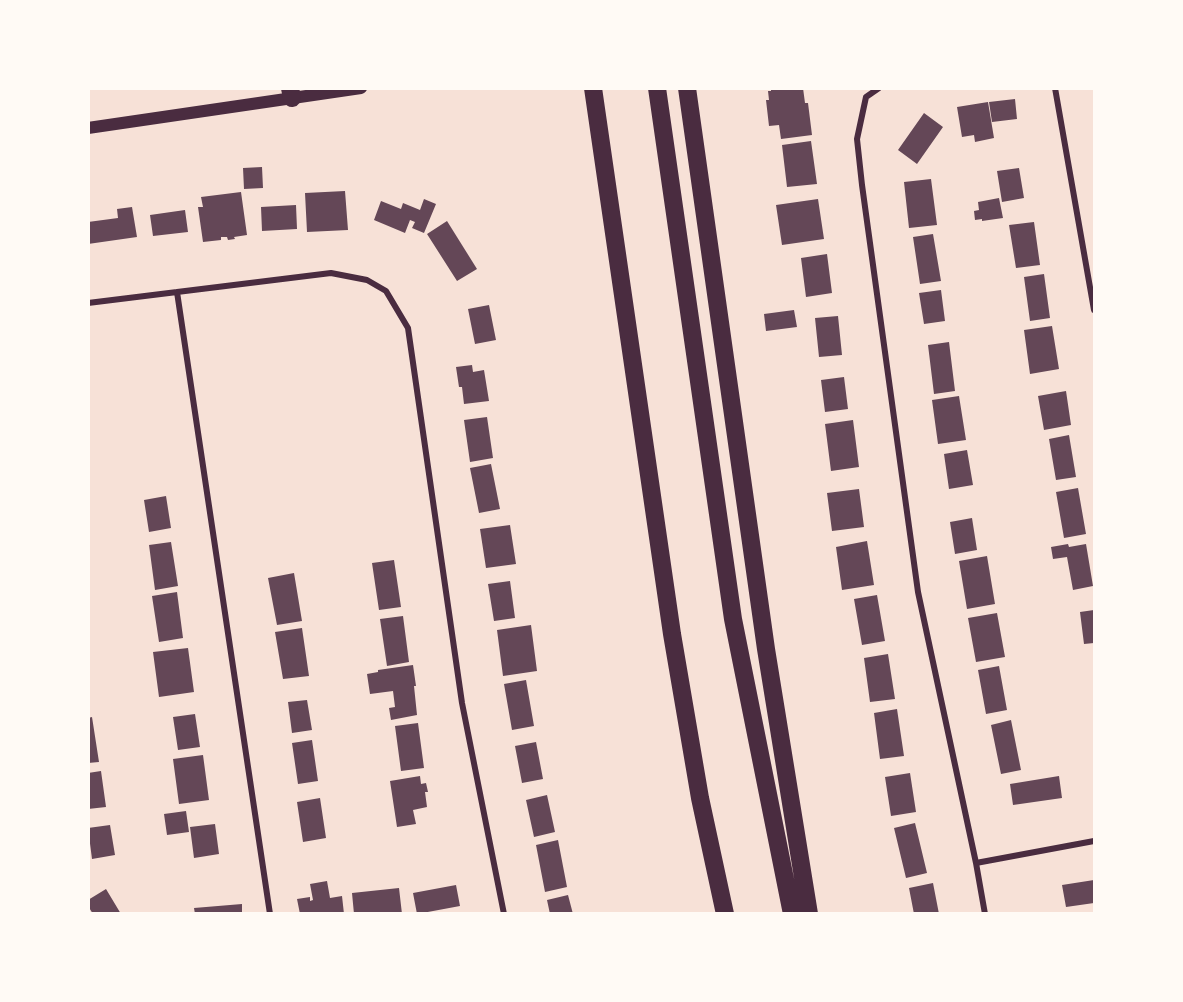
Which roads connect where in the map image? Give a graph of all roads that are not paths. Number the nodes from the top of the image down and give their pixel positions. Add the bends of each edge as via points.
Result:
1 (362, 88) edge
2 (593, 88) edge
3 (657, 88) edge
4 (687, 88) edge
5 (879, 88) edge
6 (1055, 88) edge
7 (290, 93) edge
8 (88, 128) edge
9 (177, 292) junction
10 (88, 303) edge
11 (1095, 310) edge
12 (1095, 841) edge
13 (976, 863) junction
14 (270, 914) edge
15 (504, 914) edge
16 (725, 914) edge
17 (792, 914) edge
18 (809, 914) edge
19 (985, 914) edge

1 - 7 main road
2 - 16 highway via 672,634
3 - 17 highway via 733,619
4 - 18 highway via 766,649
5 - 13 street via 866,97 857,139 862,185 918,592
6 - 11 street
7 - 8 main road
9 - 10 street
9 - 14 street
9 - 15 street via 332,273 368,280 386,291 408,328 462,703
12 - 13 street
13 - 19 street

